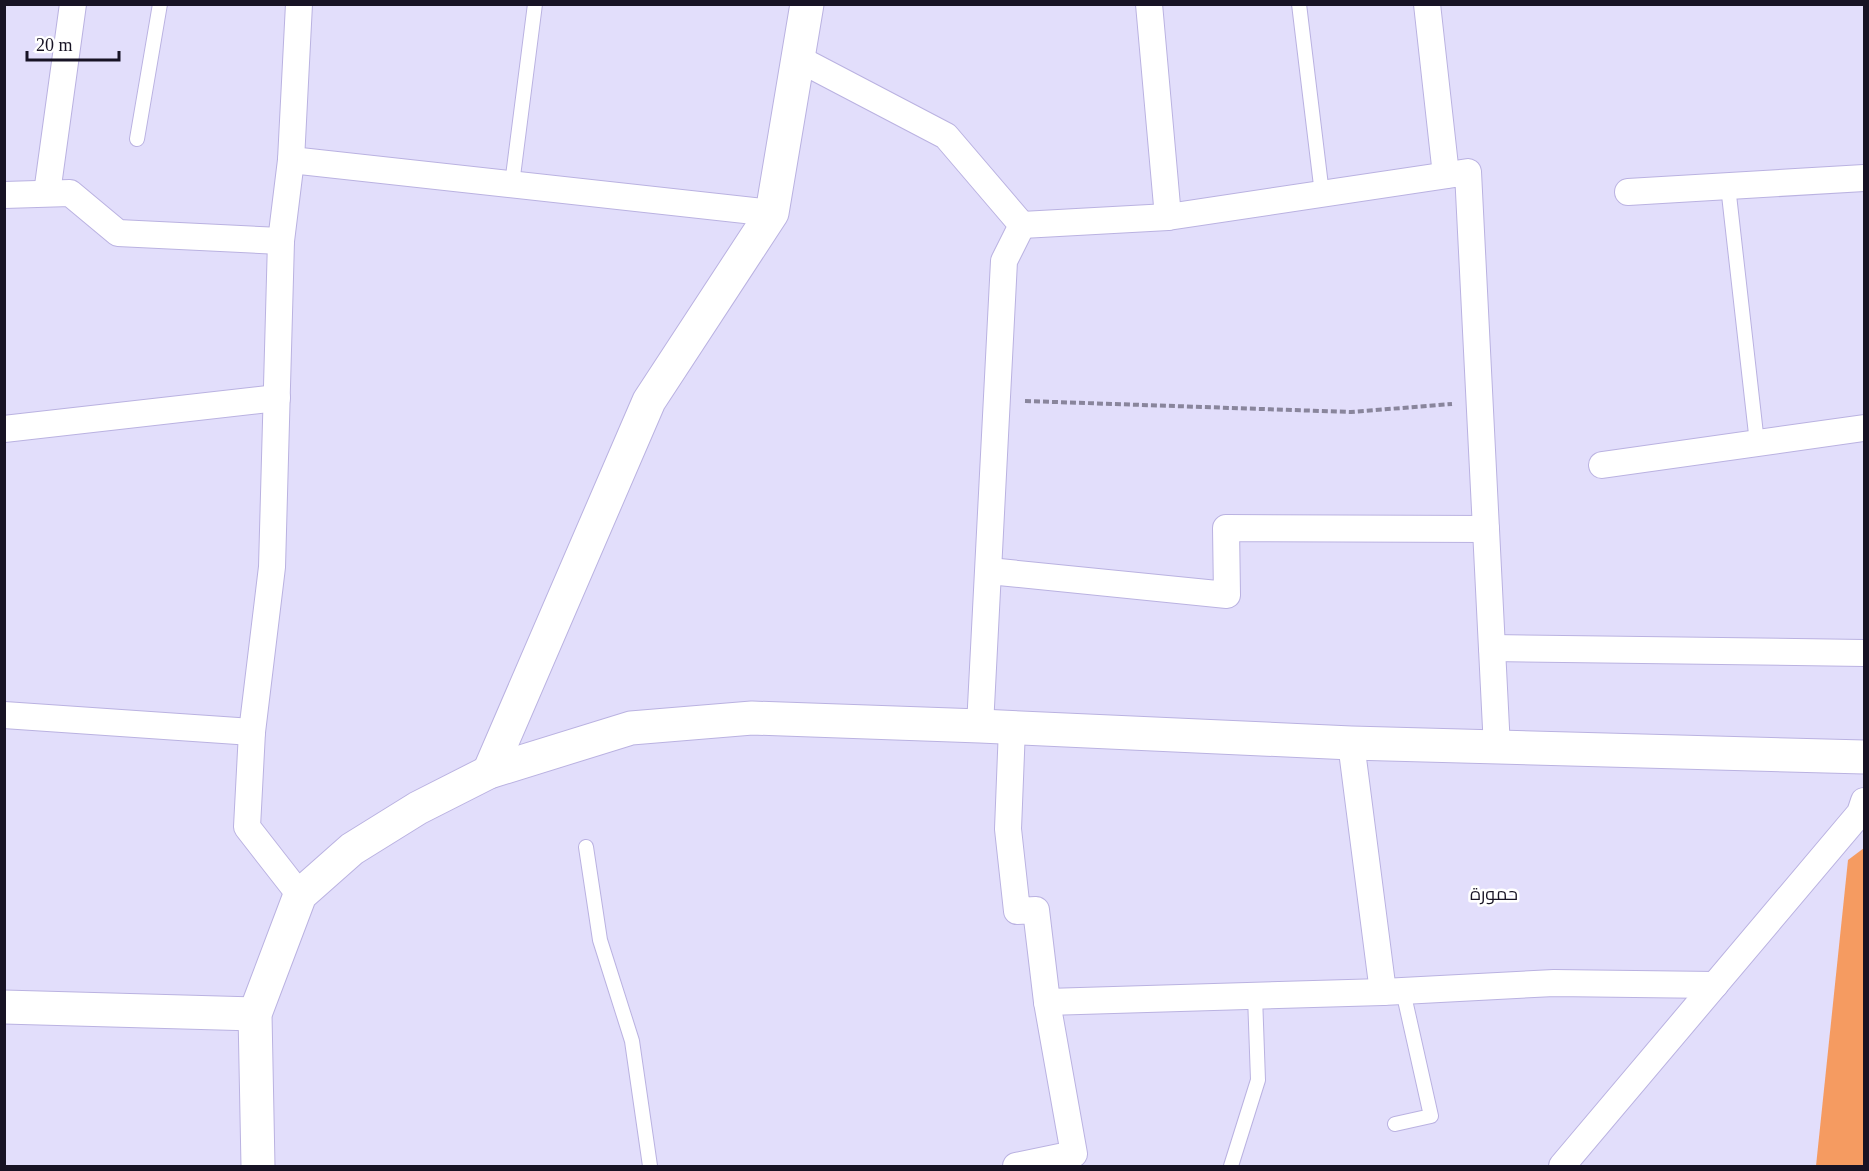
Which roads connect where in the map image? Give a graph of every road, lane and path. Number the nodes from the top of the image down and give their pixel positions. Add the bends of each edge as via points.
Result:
1 (73, 4) edge
2 (160, 4) edge
3 (299, 4) edge
4 (535, 4) edge
5 (807, 4) edge
6 (1149, 4) edge
7 (1299, 4) edge
8 (1426, 4) edge
9 (799, 59) junction
10 (137, 139) dead end
11 (291, 160) junction
12 (1446, 175) junction
13 (1864, 178) edge
14 (512, 184) junction
15 (1728, 186) junction
16 (1628, 192) dead end
17 (47, 193) junction
18 (1322, 194) junction
19 (4, 195) edge
20 (772, 213) junction
21 (1168, 217) junction
22 (1022, 225) junction
23 (281, 241) junction
24 (277, 398) junction
25 (997, 400) junction
26 (1479, 402) junction
27 (1864, 428) edge
28 (4, 429) edge
29 (1757, 443) junction
30 (1602, 465) dead end
31 (1486, 529) junction
32 (988, 571) junction
33 (1492, 648) junction
34 (1864, 653) edge
35 (4, 715) edge
36 (996, 727) junction
37 (252, 732) junction
38 (1351, 744) junction
39 (1497, 748) junction
40 (1864, 757) edge
41 (489, 772) junction
42 (1864, 801) edge
43 (586, 847) dead end
44 (300, 895) junction
45 (1715, 986) junction
46 (1393, 991) junction
47 (1255, 996) junction
48 (1047, 1002) junction
49 (4, 1007) edge
50 (255, 1014) junction
51 (1395, 1124) dead end
52 (1078, 1160) edge
53 (258, 1167) edge
54 (650, 1167) edge
55 (1016, 1167) edge
56 (1231, 1167) edge
57 (1562, 1167) edge

1 - 17 street
2 - 10 lane
3 - 11 street
4 - 14 lane
5 - 9 main road
6 - 21 street
7 - 18 lane
8 - 12 street
9 - 20 main road
9 - 22 street via 946,136
11 - 14 street
11 - 23 street
12 - 18 street
12 - 26 street via 1468,172
13 - 15 street
14 - 20 street
15 - 16 street
15 - 29 lane
17 - 19 street
17 - 23 street via 70,193 118,233
18 - 21 street
20 - 41 main road via 649,401
21 - 22 street
22 - 25 street via 1004,261
23 - 24 street
24 - 28 street
24 - 37 street via 272,567
25 - 26 path via 1351,412
25 - 32 street
26 - 31 street
27 - 29 street
29 - 30 street
31 - 32 street via 1226,528 1227,595
31 - 33 street
32 - 36 street
33 - 34 street
33 - 39 street
35 - 37 street
36 - 38 main road
36 - 41 main road via 752,718 631,728
36 - 48 street via 1017,911 1036,910
37 - 44 street via 247,827
38 - 39 main road
38 - 46 street
39 - 40 main road
41 - 44 main road via 418,808 352,849
42 - 45 street via 1860,813
43 - 54 lane via 600,940 632,1041
44 - 50 main road
45 - 46 street via 1554,983
45 - 57 street
46 - 47 street
46 - 51 lane via 1431,1116
47 - 48 street
47 - 56 lane via 1258,1080
48 - 52 street
49 - 50 main road
50 - 53 main road
52 - 55 street

